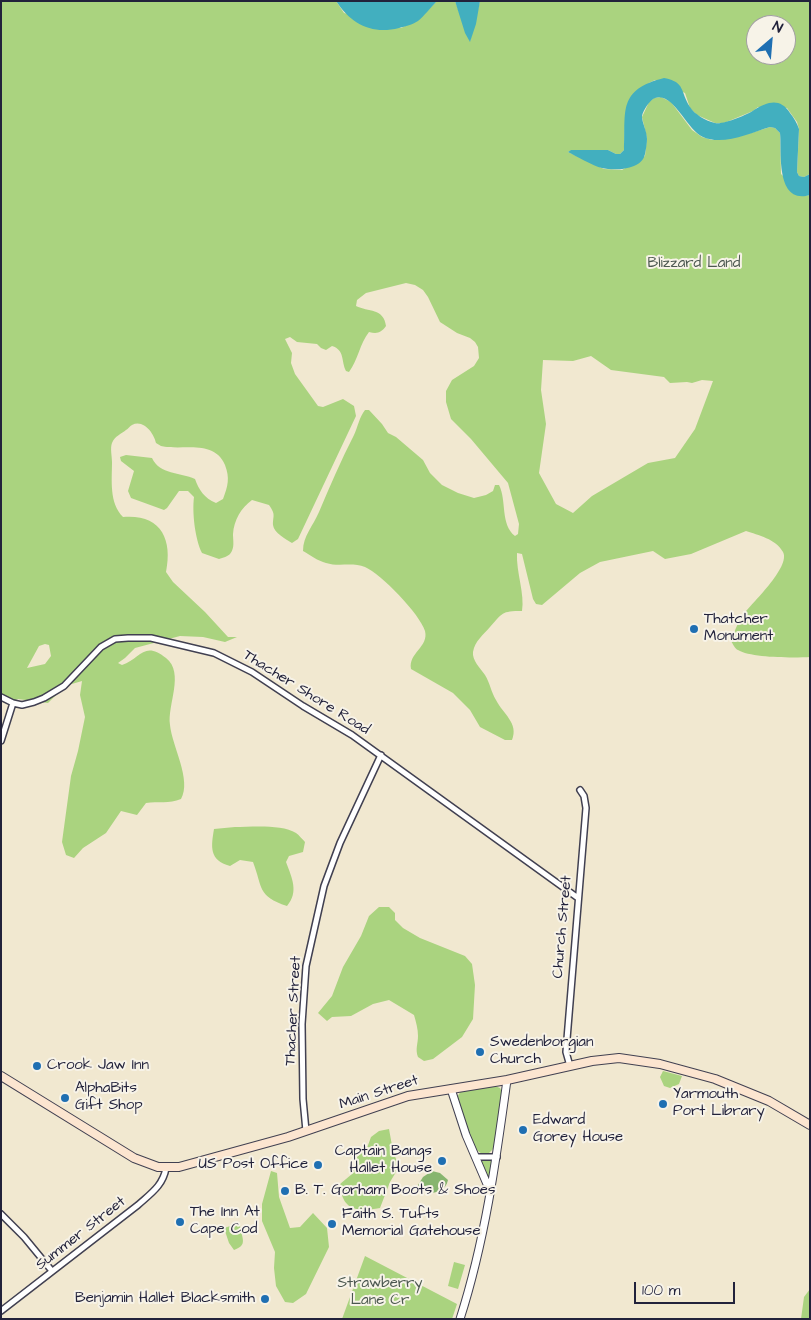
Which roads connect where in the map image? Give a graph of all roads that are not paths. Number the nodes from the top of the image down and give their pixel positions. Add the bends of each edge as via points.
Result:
1 (1, 697) edge
2 (13, 703) junction
3 (1, 741) edge
4 (381, 755) junction
5 (580, 790) dead end
6 (578, 898) junction
7 (570, 1066) junction
8 (1, 1076) edge
9 (506, 1080) junction
10 (451, 1089) junction
11 (810, 1124) edge
12 (306, 1131) junction
13 (476, 1157) junction
14 (497, 1158) junction
15 (166, 1168) junction
16 (490, 1195) junction
17 (1, 1214) edge
18 (52, 1271) junction
19 (1, 1311) edge
20 (460, 1319) edge

1 - 2 street
2 - 3 street
2 - 4 street, Thacher Shore Road via 34,702 60,688 110,641 151,638 226,658
4 - 6 street, Thacher Shore Road
4 - 12 street, Thacher Street via 324,886 306,966 302,1024
5 - 6 street, Church Street via 586,808
6 - 7 street, Church Street via 566,1052
7 - 9 main road, Main Street
7 - 11 main road, Main Street via 619,1058 660,1064 735,1086
8 - 15 main road, Main Street via 134,1158
9 - 10 main road, Main Street
9 - 14 street
10 - 12 main road, Main Street via 408,1096
10 - 13 street
12 - 15 main road, Main Street via 199,1162
13 - 14 street
13 - 16 street
14 - 16 street
15 - 18 street, Summer Street via 164,1178 155,1190
16 - 20 street
17 - 18 street
18 - 19 street, Summer Street

